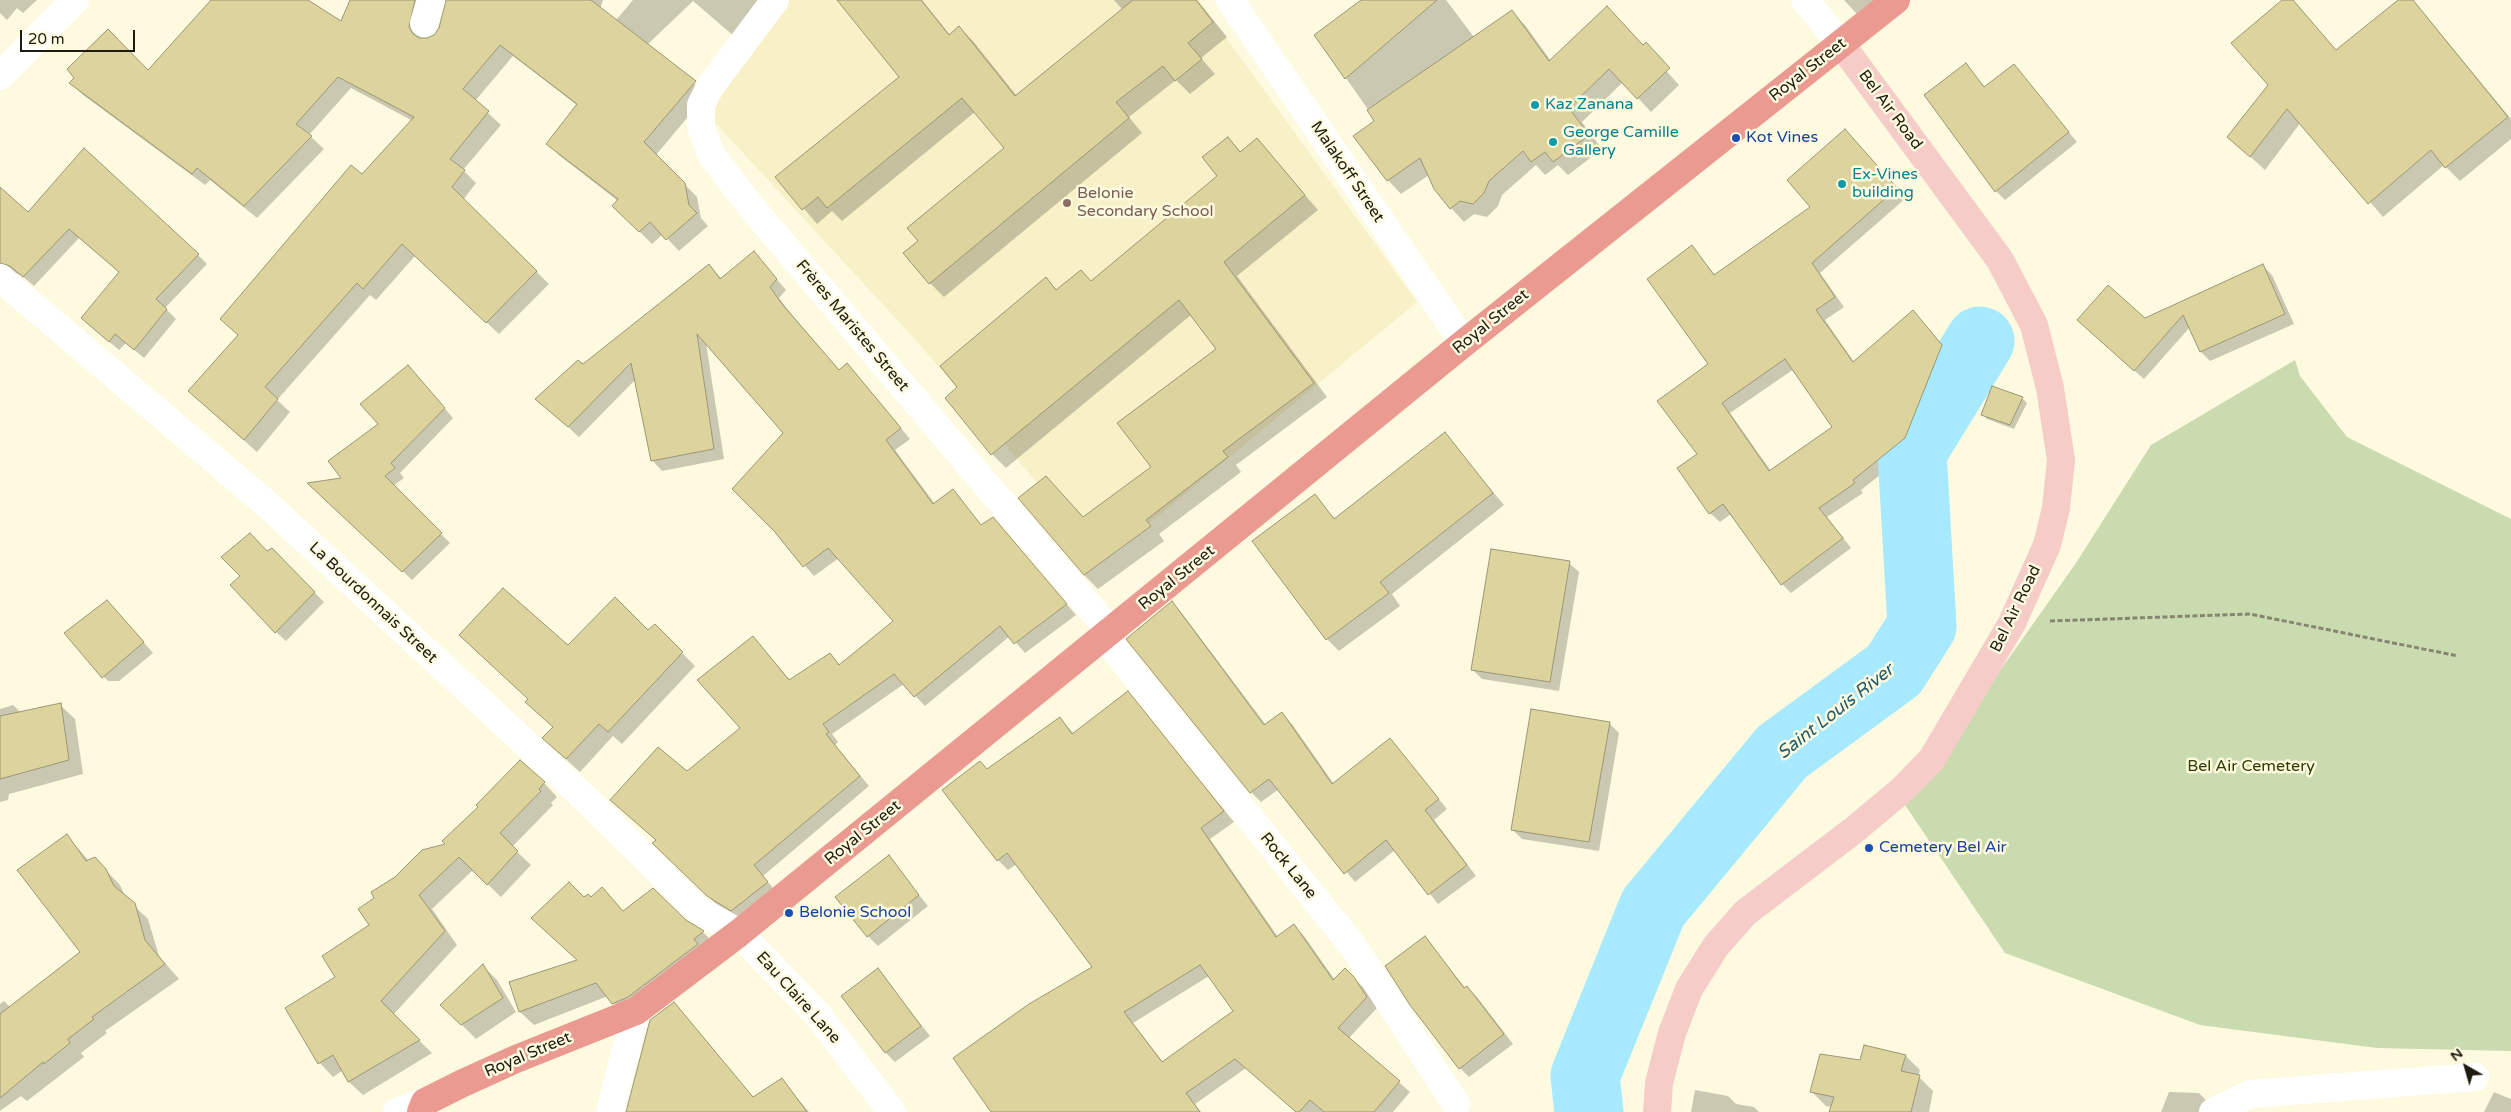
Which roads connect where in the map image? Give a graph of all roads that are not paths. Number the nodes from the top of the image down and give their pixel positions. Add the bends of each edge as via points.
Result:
1 (75, 0) edge
2 (775, 0) edge
3 (1230, 0) edge
4 (1805, 0) edge
5 (1896, 0) edge
6 (1840, 44) junction
7 (0, 76) edge
8 (0, 278) edge
9 (1464, 343) junction
10 (1108, 635) junction
11 (739, 933) junction
12 (636, 1011) junction
13 (2475, 1077) dead end
14 (1456, 1104) dead end
15 (423, 1107) edge
16 (397, 1112) edge
17 (610, 1112) edge
18 (892, 1112) edge
19 (1658, 1112) edge
20 (2213, 1112) edge

1 - 7 street
2 - 10 street, Frères Maristes Street via 710,87 702,106 701,127 712,156
3 - 9 street, Malakoff Street
4 - 6 street
5 - 6 main road, Royal Street
6 - 9 main road, Royal Street
6 - 19 main road, Bel Air Road via 2000,260 2034,325 2050,388 2060,460 2056,508 2047,545 2012,623 1932,759 1903,789 1854,830 1745,913 1716,946 1689,988 1672,1032 1659,1083
8 - 11 street, La Bourdonnais Street via 268,506 588,801 697,909
9 - 10 main road, Royal Street
10 - 11 main road, Royal Street
10 - 14 street, Rock Lane via 1353,946
11 - 12 main road, Royal Street
11 - 18 street, Eau Claire Lane via 817,1014
12 - 15 main road, Royal Street via 516,1059
12 - 17 street
13 - 20 street via 2250,1094
15 - 16 street

